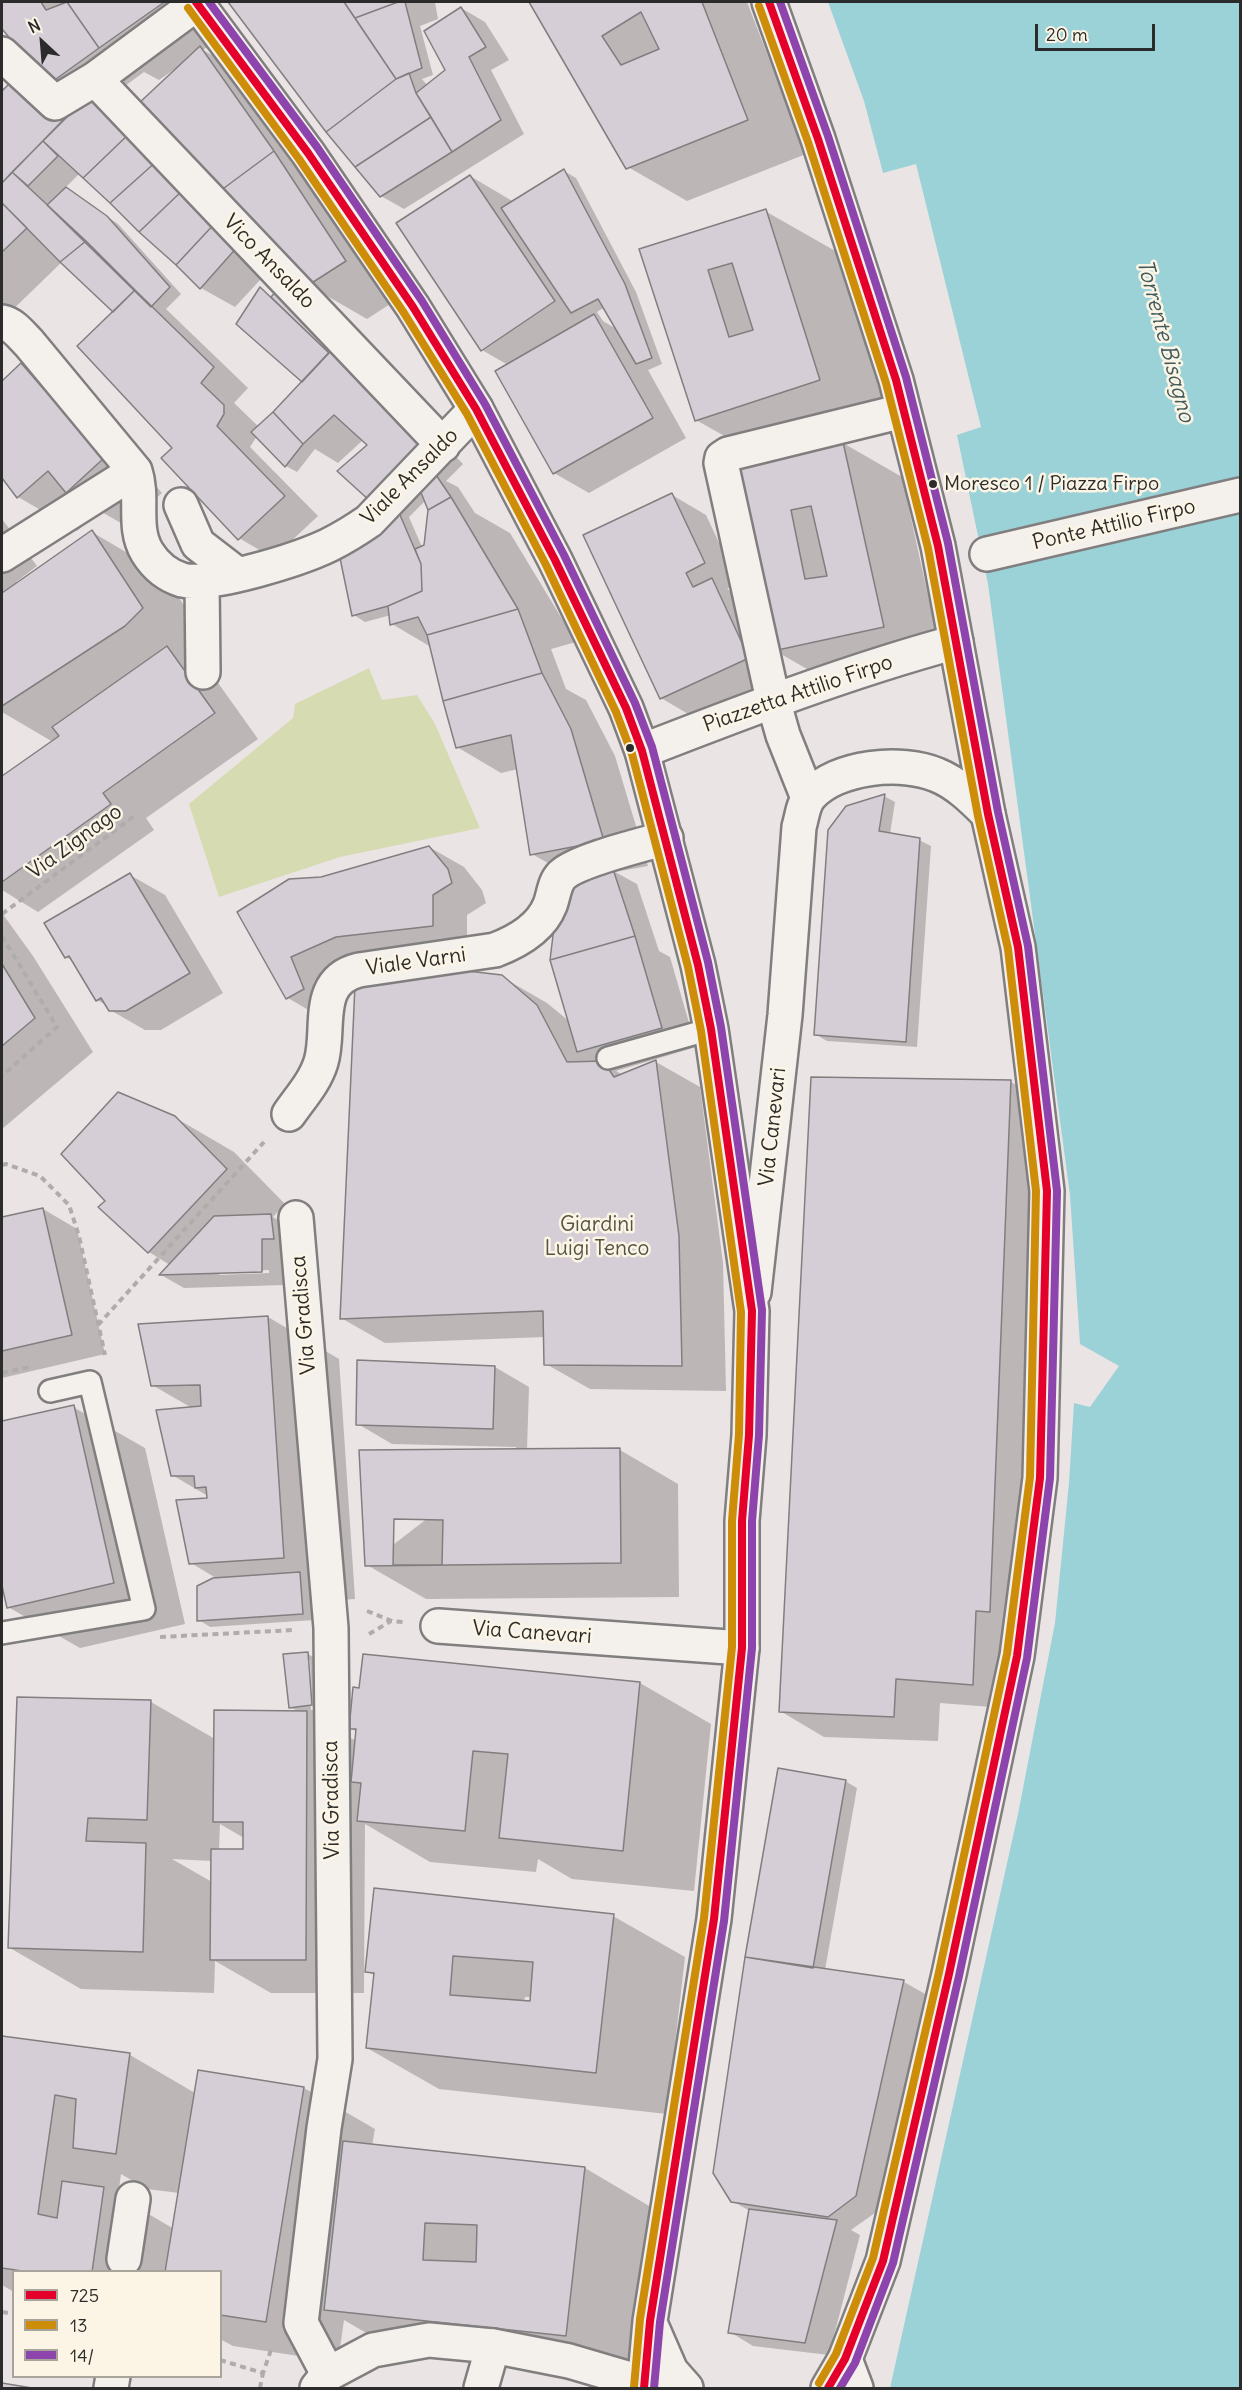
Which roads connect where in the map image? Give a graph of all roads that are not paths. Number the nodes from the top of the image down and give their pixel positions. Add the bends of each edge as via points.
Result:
1 (197, 2) edge
2 (769, 2) edge
3 (2, 54) edge
4 (94, 79) junction
5 (2, 322) edge
6 (476, 409) junction
7 (903, 411) junction
8 (443, 445) junction
9 (135, 471) junction
10 (1240, 495) edge
11 (181, 505) dead end
12 (987, 554) dead end
13 (2, 555) edge
14 (237, 574) junction
15 (202, 581) junction
16 (956, 642) junction
17 (203, 672) dead end
18 (773, 700) junction
19 (642, 751) junction
20 (808, 798) junction
21 (988, 814) junction
22 (666, 838) junction
23 (711, 1029) junction
24 (608, 1058) dead end
25 (289, 1114) road end
26 (296, 1218) dead end
27 (752, 1311) junction
28 (50, 1390) dead end
29 (438, 1626) road end
30 (2, 1633) edge
31 (742, 1648) junction
32 (133, 2199) dead end
33 (124, 2259) dead end
34 (650, 2321) junction
35 (493, 2346) junction
36 (851, 2374) edge
37 (323, 2381) edge
38 (646, 2387) edge
39 (684, 2387) edge
40 (482, 2388) edge
41 (812, 2388) edge
42 (828, 2388) edge

1 - 4 street
1 - 6 street, Via Canevari via 315,163 413,307
2 - 7 street via 825,160 897,380
3 - 4 street via 55,103
4 - 8 street, Vico Ansaldo
5 - 9 street via 29,343
6 - 8 street, Viale Ansaldo
6 - 19 street, Via Canevari via 555,560 626,708
7 - 16 street via 938,546
7 - 18 street via 722,458
8 - 14 street, Viale Ansaldo via 369,521 348,535 308,554
9 - 13 street
9 - 15 street, Viale Ansaldo via 140,485 139,527 147,553 163,571 183,580
10 - 12 street, Ponte Attilio Firpo
11 - 14 street via 198,544
14 - 15 street, Viale Ansaldo
15 - 17 street
16 - 18 street, Piazzetta Attilio Firpo
16 - 21 street
18 - 19 street, Piazzetta Attilio Firpo
18 - 20 street
19 - 22 street, Via Canevari
20 - 21 street via 829,782 847,775 908,767 954,784
20 - 27 street, Via Canevari via 800,827 785,1015
21 - 36 street via 1018,947 1047,1191 1040,1478 1017,1656 883,2261
22 - 23 street, Via Canevari
22 - 25 street, Viale Varni via 568,870 557,882 537,925 507,946 359,970 343,976 328,998 321,1064
23 - 24 lane
23 - 27 street, Via Canevari
26 - 37 street, Via Gradisca via 330,1628 335,2059 301,2323
27 - 31 street, Via Canevari via 742,1521
28 - 30 lane via 90,1382 144,1609
29 - 31 street, Via Canevari
31 - 34 street, Via Canevari via 714,1919
32 - 33 street
34 - 38 street, Via Canevari
34 - 39 street via 671,2371
35 - 37 street via 429,2340 373,2350
35 - 38 street via 569,2361
35 - 40 street
36 - 41 street
36 - 42 street
38 - 39 street

